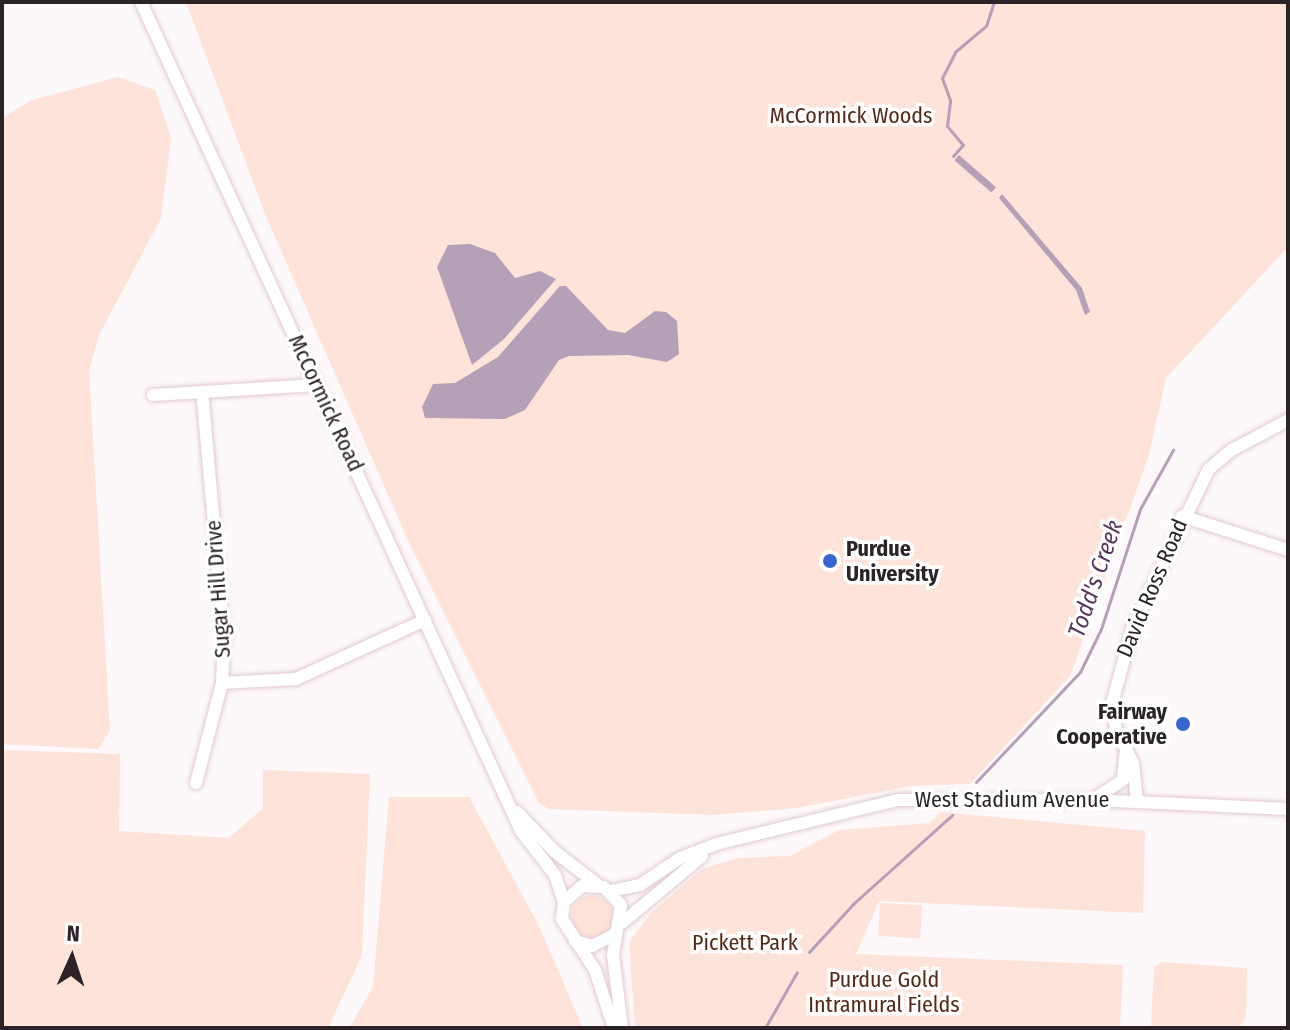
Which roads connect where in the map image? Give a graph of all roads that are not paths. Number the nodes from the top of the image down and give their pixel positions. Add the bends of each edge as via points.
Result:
1 (141, 2) edge
2 (317, 385) junction
3 (202, 392) junction
4 (153, 395) dead end
5 (1288, 420) edge
6 (1182, 516) junction
7 (1288, 550) edge
8 (425, 620) junction
9 (222, 683) junction
10 (1125, 753) junction
11 (196, 783) dead end
12 (1091, 800) junction
13 (1137, 801) junction
14 (510, 803) junction
15 (1288, 809) edge
16 (741, 839) junction
17 (604, 888) junction
18 (564, 902) junction
19 (619, 928) junction
20 (575, 941) junction
21 (614, 1028) edge
22 (622, 1028) edge

1 - 2 street, McCormick Road
2 - 3 street
2 - 8 street, McCormick Road
3 - 4 street
3 - 9 street, Sugar Hill Drive via 224,637
5 - 6 street, David Ross Road via 1220,459
6 - 7 street
6 - 10 street, David Ross Road via 1116,674 1112,704
8 - 9 street via 296,679
8 - 14 street, McCormick Road
9 - 11 street, Sugar Hill Drive
10 - 12 street via 1118,788
10 - 13 street, David Ross Road via 1133,764
12 - 13 street, West Stadium Avenue
12 - 16 street, West Stadium Avenue via 898,800
13 - 15 street, West Stadium Avenue
14 - 17 street, McCormick Road via 554,851
14 - 18 street, McCormick Road via 521,831 555,875
16 - 17 street, West Stadium Avenue via 680,858 640,885
16 - 19 street, West Stadium Avenue via 682,867
17 - 18 street via 582,886
17 - 19 street via 621,905
18 - 20 street via 564,927
19 - 20 street via 592,946
19 - 22 street via 613,955
20 - 21 street via 595,970

